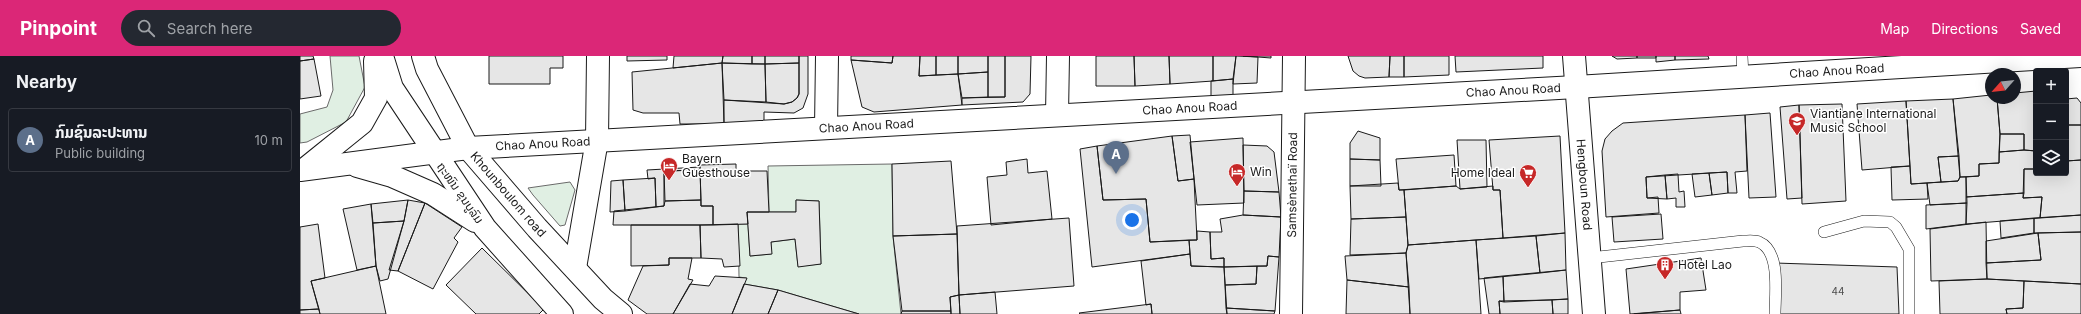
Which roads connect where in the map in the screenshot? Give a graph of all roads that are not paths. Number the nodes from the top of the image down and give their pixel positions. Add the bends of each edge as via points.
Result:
1 (375, 56) edge
2 (382, 56) edge
3 (423, 56) edge
4 (598, 56) edge
5 (827, 56) edge
6 (1058, 56) edge
7 (1294, 56) edge
8 (1574, 56) edge
9 (2081, 56) edge
10 (1742, 66) edge
11 (1576, 87) junction
12 (1293, 102) junction
13 (1057, 115) junction
14 (826, 128) junction
15 (598, 140) junction
16 (468, 148) junction
17 (433, 152) junction
18 (348, 163) junction
19 (303, 169) edge
20 (485, 228) junction
21 (1824, 232) dead end
22 (1590, 258) junction
23 (575, 268) junction
24 (562, 314) edge
25 (621, 314) edge
26 (1291, 314) edge
27 (1594, 314) edge
28 (1776, 314) edge
29 (1909, 314) edge

1 - 19 main road via 376,98 362,123
2 - 17 main road, ຖະໜົນ ຂຸນບູລົມ via 392,88
3 - 16 main road, Khounboulom road via 427,69
4 - 15 main road
5 - 14 main road
6 - 13 main road
7 - 12 main road, Samsènethaï Road
8 - 11 main road, Hengboun Road
9 - 10 main road, Chao Anou Road
10 - 11 main road, Chao Anou Road
11 - 12 main road, Chao Anou Road
11 - 22 main road, Hengboun Road
12 - 13 main road, Chao Anou Road
12 - 26 main road, Samsènethaï Road
13 - 14 main road, Chao Anou Road
14 - 15 main road, Chao Anou Road
15 - 16 main road, Chao Anou Road
15 - 23 main road
16 - 17 main road, Chao Anou Road
16 - 23 main road, Khounboulom road
17 - 18 main road, Chao Anou Road
17 - 20 main road, ຖະໜົນ ຂຸນບູລົມ
18 - 19 main road, Chao Anou Road
18 - 20 main road via 392,176 433,194
20 - 24 main road, ຖະໜົນ ຂຸນບູລົມ
21 - 29 lane via 1864,221 1890,222 1896,227 1909,249
22 - 27 main road, Hengboun Road
22 - 28 lane via 1743,241 1759,242 1769,251 1775,263
23 - 25 main road, Khounboulom road via 602,299

